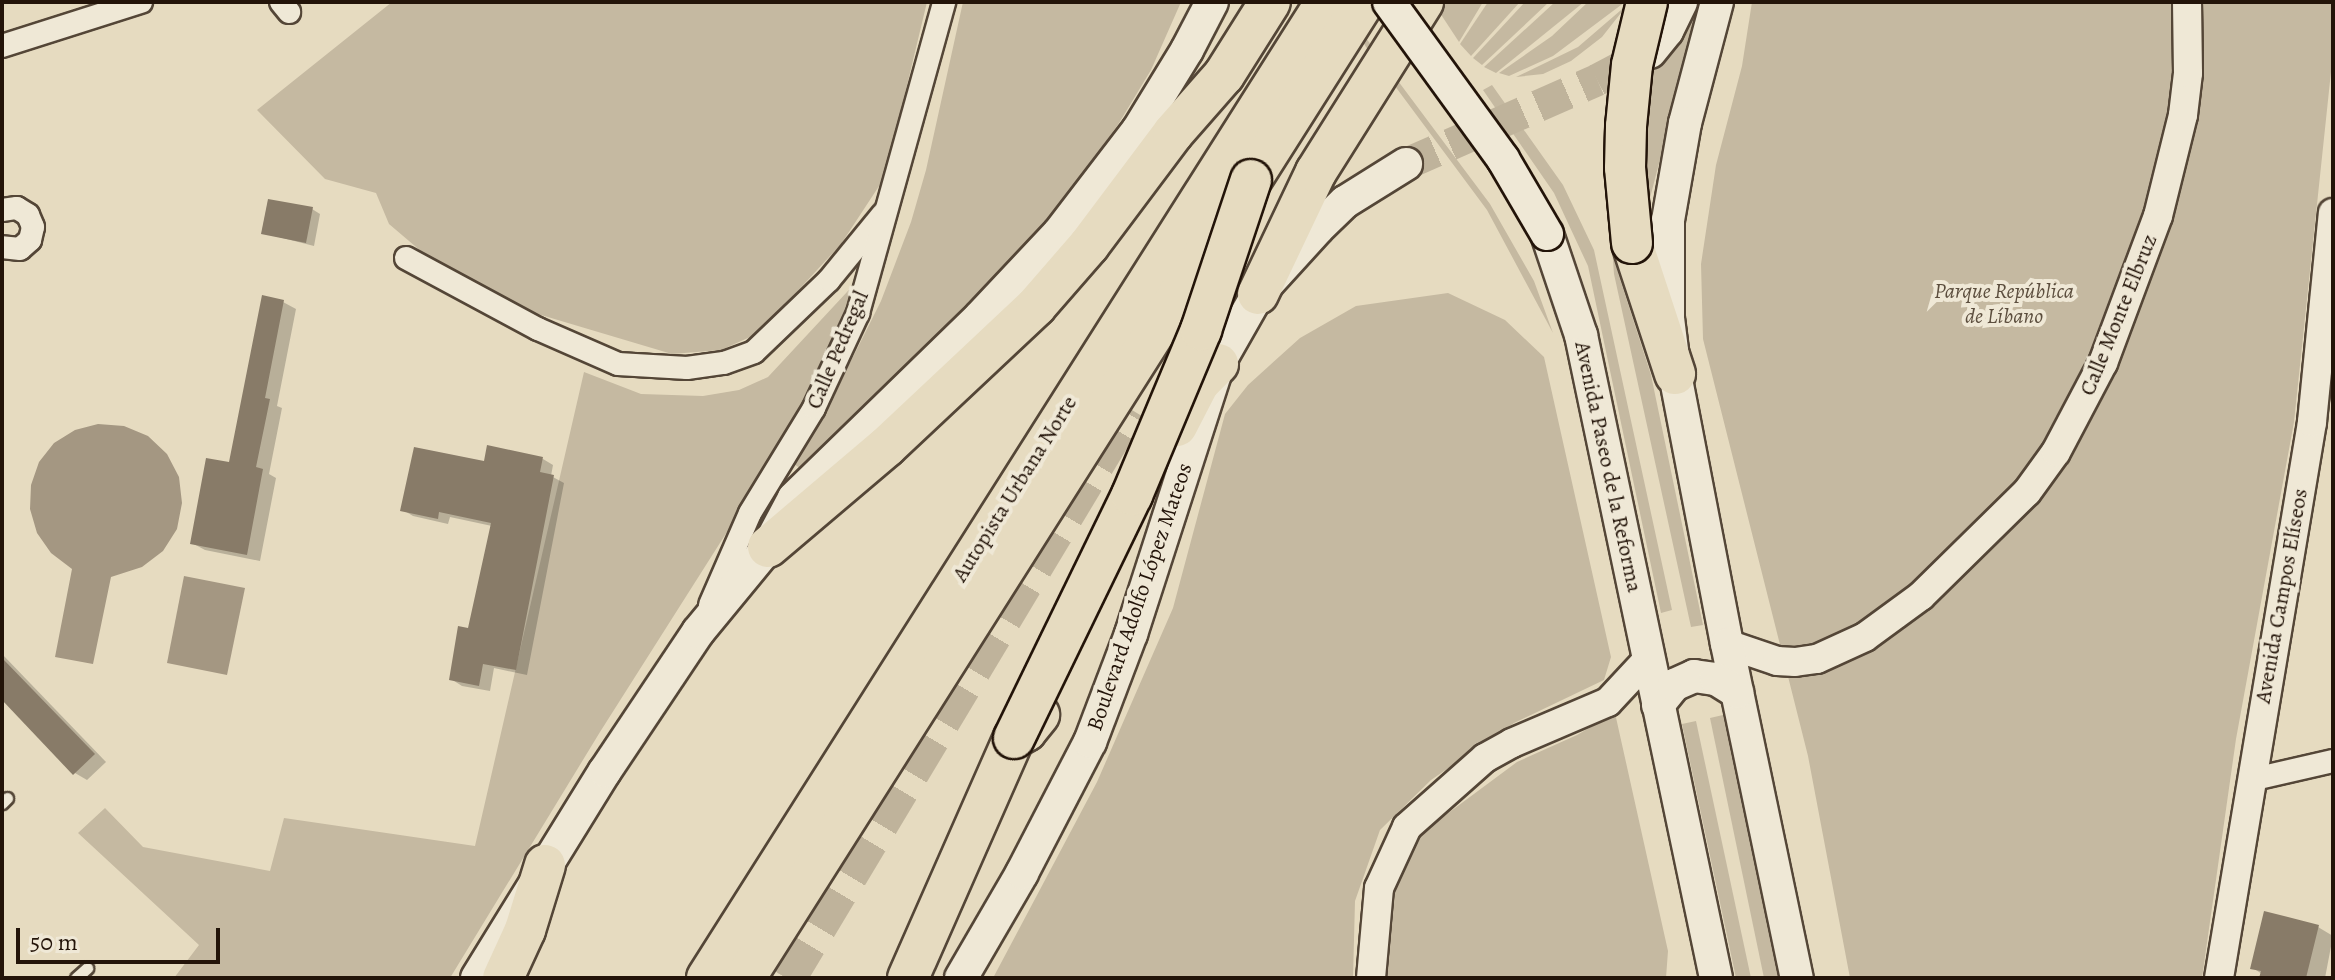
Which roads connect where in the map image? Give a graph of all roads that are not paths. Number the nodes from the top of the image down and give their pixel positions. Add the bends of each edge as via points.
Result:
1 (141, 2) edge
2 (944, 2) edge
3 (1212, 2) edge
4 (1243, 2) edge
5 (1270, 2) edge
6 (1326, 2) edge
7 (1364, 2) edge
8 (1389, 2) edge
9 (1423, 2) edge
10 (1647, 2) edge
11 (1681, 2) edge
12 (1717, 2) edge
13 (2187, 2) edge
14 (2, 46) edge
15 (1650, 52) tunnel mouth
16 (1173, 133) junction
17 (1406, 164) tunnel mouth
18 (1251, 180) junction
19 (889, 207) junction
20 (2, 210) edge
21 (2333, 213) edge
22 (2, 247) edge
23 (406, 258) dead end
24 (1258, 294) junction
25 (1218, 364) junction
26 (1675, 374) junction
27 (2323, 420) edge
28 (1110, 543) junction
29 (768, 547) junction
30 (1093, 613) junction
31 (698, 632) junction
32 (1727, 644) junction
33 (1649, 658) junction
34 (1737, 692) junction
35 (1658, 705) junction
36 (1014, 738) junction
37 (2333, 761) edge
38 (2250, 780) junction
39 (545, 865) junction
40 (1709, 942) junction
41 (87, 968) dead end
42 (76, 978) edge
43 (477, 978) edge
44 (503, 978) edge
45 (707, 978) edge
46 (745, 978) edge
47 (908, 978) edge
48 (961, 978) edge
49 (1371, 978) edge
50 (1702, 978) edge
51 (1716, 978) edge
52 (1797, 978) edge
53 (2219, 978) edge

1 - 14 street
2 - 19 street, Calle Pedregal
3 - 29 main road via 1147,117 1059,233 794,498
4 - 16 highway
5 - 16 highway via 1224,75
6 - 45 highway, Autopista Urbana Norte
7 - 18 highway, Autopista Urbana Norte
8 - 33 main road, Avenida Paseo de la Reforma, bridge via 1527,195 1559,266 1581,335
9 - 24 highway via 1316,172
10 - 26 highway, bridge via 1632,65 1625,168 1632,243
11 - 15 main road
12 - 26 main road via 1685,123 1668,220 1665,282
13 - 32 street, Calle Monte Elbruz via 2183,115 2154,229 2103,363 2056,452 2027,492 1921,596 1865,637 1838,651 1795,662
16 - 29 highway via 1036,306 886,447
17 - 24 main road, Boulevard Adolfo López Mateos via 1345,202
18 - 28 highway, bridge via 1201,330
18 - 46 highway, Autopista Urbana Norte, bridge
19 - 23 street via 829,280 754,352 687,368 618,364 538,329
19 - 31 street, Calle Pedregal via 858,313 814,408 750,513
20 - 22 street via 17,208 33,227 30,240 20,249
21 - 27 street, Avenida Campos Elíseos
24 - 25 main road, Boulevard Adolfo López Mateos
25 - 30 highway via 1190,397
25 - 48 main road, Boulevard Adolfo López Mateos via 1131,634 1090,742
26 - 32 main road
27 - 38 street, Avenida Campos Elíseos
28 - 30 highway, bridge
28 - 36 highway, bridge
29 - 31 main road
30 - 36 highway via 1049,701 1033,724
31 - 39 main road
32 - 34 main road
33 - 35 main road, Avenida Paseo de la Reforma
33 - 49 street via 1608,702 1485,758 1407,827 1379,888
34 - 35 main road via 1716,679 1694,676 1674,685
34 - 52 main road
35 - 40 main road, Avenida Paseo de la Reforma
36 - 47 highway
37 - 38 street
38 - 53 street, Avenida Campos Elíseos
39 - 43 main road
39 - 44 highway
40 - 50 lane
40 - 51 main road, Avenida Paseo de la Reforma
41 - 42 lane

